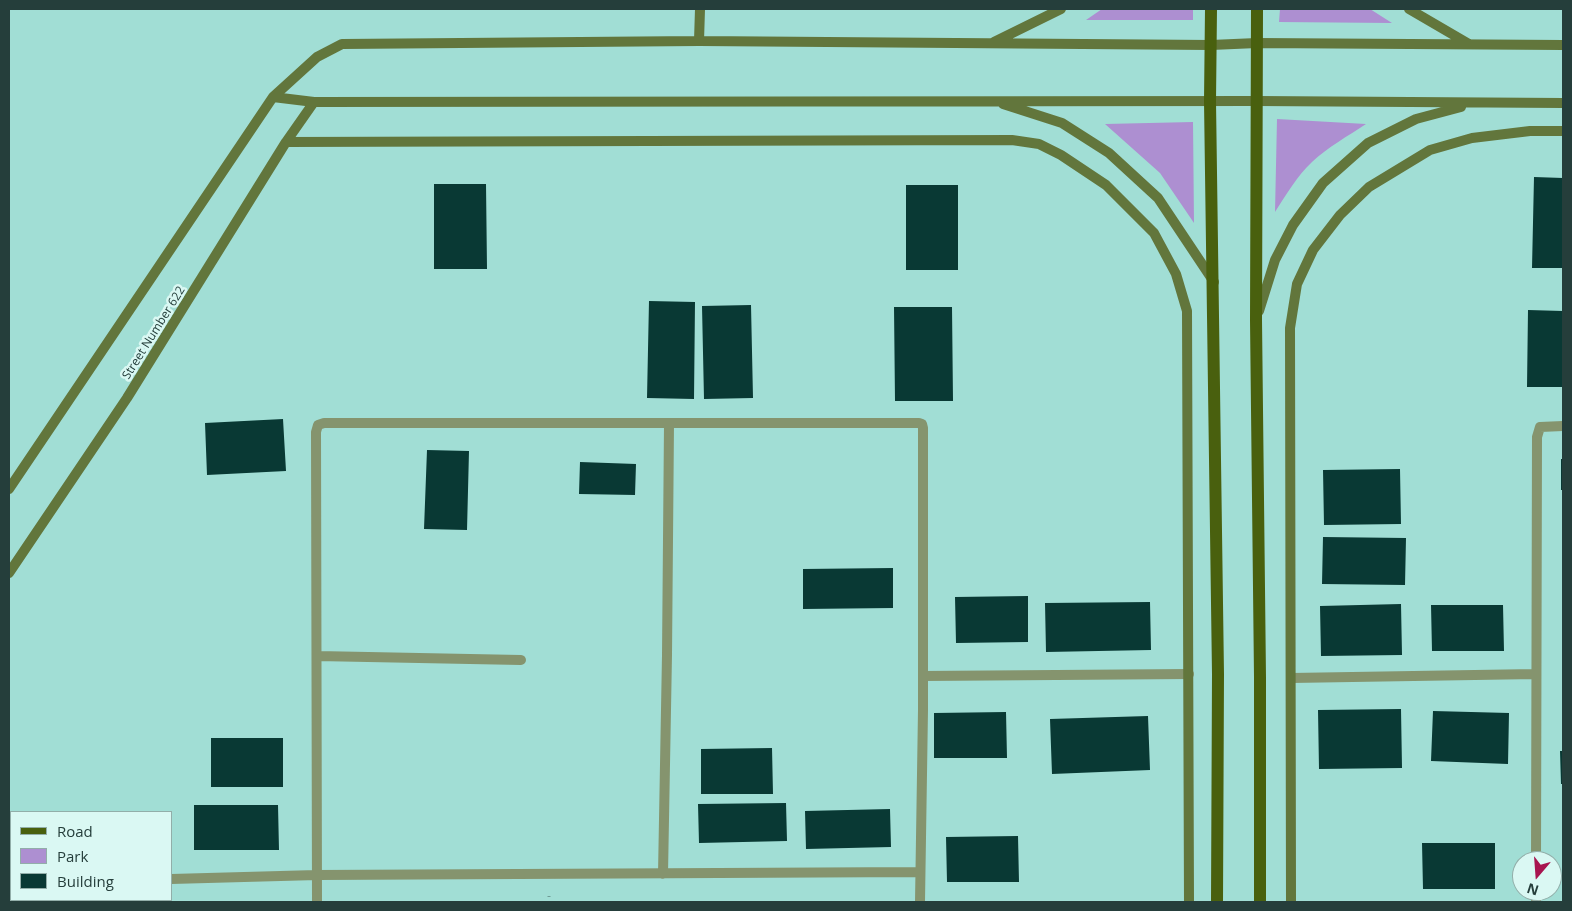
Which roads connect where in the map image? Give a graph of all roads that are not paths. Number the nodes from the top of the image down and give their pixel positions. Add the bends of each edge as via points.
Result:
1 (700, 9) edge
2 (1061, 9) edge
3 (1211, 9) edge
4 (1257, 9) edge
5 (1410, 9) edge
6 (699, 41) junction
7 (1257, 43) junction
8 (991, 44) junction
9 (1211, 44) junction
10 (1469, 45) junction
11 (1563, 45) edge
12 (273, 97) junction
13 (1257, 100) junction
14 (994, 101) junction
15 (1210, 101) junction
16 (314, 102) junction
17 (1474, 103) junction
18 (1563, 103) edge
19 (1563, 131) edge
20 (286, 142) junction
21 (1214, 283) junction
22 (1256, 320) junction
23 (669, 424) junction
24 (1563, 426) edge
25 (9, 489) edge
26 (9, 572) edge
27 (317, 656) junction
28 (520, 660) dead end
29 (1189, 674) junction
30 (1536, 674) junction
31 (923, 676) junction
32 (1291, 678) junction
33 (1536, 851) edge
34 (919, 872) junction
35 (663, 874) junction
36 (318, 875) junction
37 (172, 879) edge
38 (317, 902) edge
39 (920, 902) edge
40 (1189, 902) edge
41 (1217, 902) edge
42 (1260, 902) edge
43 (1291, 902) edge

1 - 6 street
2 - 8 street
3 - 9 main road
4 - 7 main road
5 - 10 street
6 - 8 street
6 - 12 street via 342,44 317,57
7 - 9 street
7 - 10 street
7 - 13 main road
8 - 9 street
9 - 15 main road
10 - 11 street
12 - 16 street
12 - 25 street
13 - 15 street
13 - 17 street
13 - 22 main road
14 - 15 street
14 - 16 street
14 - 21 street via 1062,123 1109,153 1158,198
15 - 21 main road
16 - 20 street, Street Number 622
17 - 18 street
17 - 22 street via 1416,119 1368,144 1324,183 1293,225 1275,260
19 - 32 street via 1530,131 1472,138 1430,150 1369,187 1340,215 1313,250 1297,284 1290,328
20 - 26 street, Street Number 622 via 127,398
20 - 29 street via 1012,140 1039,144 1061,155 1106,185 1154,233 1176,274 1187,311
21 - 41 main road
22 - 42 main road
23 - 27 street via 318,425
23 - 31 street via 922,424
23 - 35 street
24 - 30 street via 1540,427 1537,437
27 - 28 street
27 - 36 street
29 - 31 street
29 - 40 street
30 - 32 street
30 - 33 street
31 - 34 street
32 - 43 street
34 - 35 street
34 - 39 street
35 - 36 street
36 - 37 street
36 - 38 street

